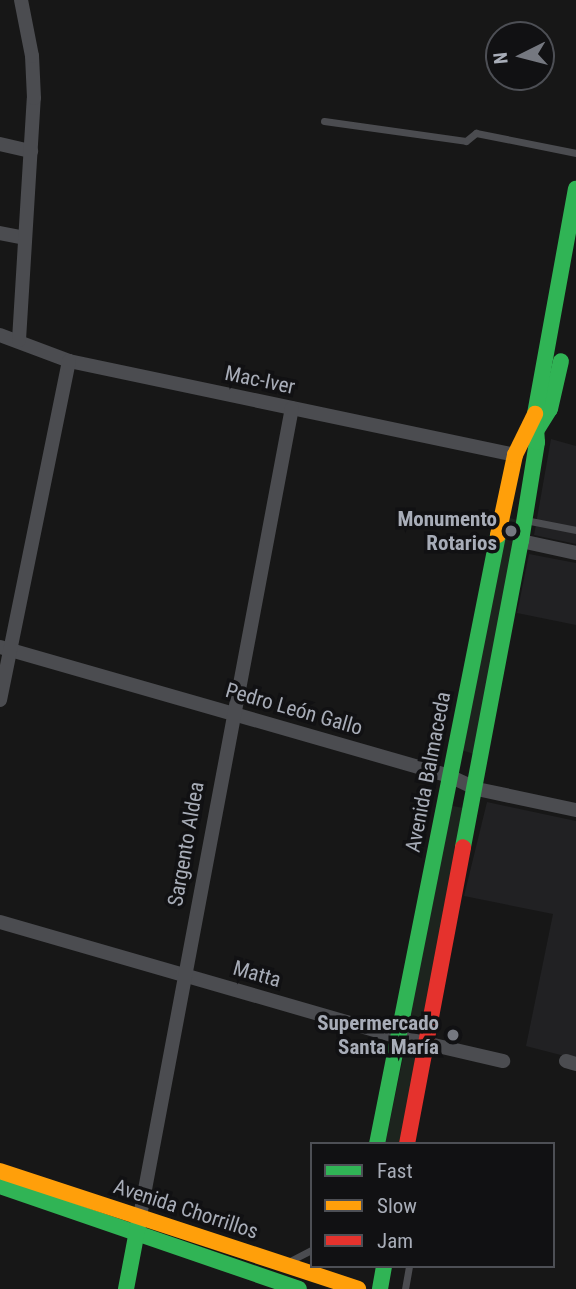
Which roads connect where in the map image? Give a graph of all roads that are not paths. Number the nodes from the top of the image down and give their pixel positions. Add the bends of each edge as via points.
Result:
1 (21, 0) edge
2 (324, 121) dead end
3 (0, 144) edge
4 (31, 151) junction
5 (576, 153) edge
6 (576, 189) edge
7 (0, 233) edge
8 (25, 238) junction
9 (0, 335) edge
10 (19, 340) junction
11 (69, 361) junction
12 (561, 361) edge
13 (292, 408) junction
14 (535, 414) junction
15 (536, 431) junction
16 (515, 455) junction
17 (524, 520) junction
18 (576, 530) edge
19 (521, 541) junction
20 (576, 553) edge
21 (5, 649) edge
22 (0, 700) edge
23 (232, 713) junction
24 (447, 775) junction
25 (477, 789) junction
26 (576, 810) edge
27 (0, 922) edge
28 (184, 975) junction
29 (399, 1037) junction
30 (426, 1044) junction
31 (503, 1061) dead end
32 (377, 1142) edge
33 (407, 1142) edge
34 (0, 1171) edge
35 (0, 1186) edge
36 (138, 1224) junction
37 (310, 1251) edge
38 (284, 1264) junction
39 (352, 1268) edge
40 (384, 1268) edge
41 (409, 1268) edge
42 (326, 1272) edge
43 (352, 1288) edge
44 (125, 1289) edge
45 (299, 1289) edge
46 (380, 1289) edge
47 (405, 1289) edge

1 - 4 street via 33,71
2 - 5 lane via 466,141 476,134
3 - 4 street
4 - 8 street
6 - 12 main road, Avenida Balmaceda
7 - 8 street
8 - 10 street
9 - 10 street, Mac-Iver
10 - 11 street, Mac-Iver
11 - 13 street, Mac-Iver
11 - 21 street
12 - 14 main road, Avenida Balmaceda
12 - 15 main road via 550,409
13 - 16 street, Mac-Iver
13 - 23 street, Sargento Aldea
14 - 15 main road, Avenida Balmaceda
14 - 16 main road, Avenida Balmaceda
15 - 17 main road, Avenida Balmaceda
16 - 24 main road, Avenida Balmaceda
17 - 18 lane
17 - 19 main road, Avenida Balmaceda
19 - 20 street
19 - 25 main road, Avenida Balmaceda
21 - 22 street
21 - 23 street, Pedro León Gallo
23 - 24 street, Pedro León Gallo
23 - 28 street, Sargento Aldea
24 - 25 street, Pedro León Gallo
24 - 29 main road, Avenida Balmaceda
25 - 26 street, Pedro León Gallo
25 - 30 main road, Avenida Balmaceda
27 - 28 street, Matta
28 - 29 street, Matta
28 - 36 street, Sargento Aldea
29 - 30 street, Matta
29 - 32 main road, Avenida Balmaceda
30 - 31 street, Matta
30 - 33 main road, Avenida Balmaceda
34 - 36 main road, Avenida Chorrillos
35 - 36 main road, Avenida Chorrillos
36 - 38 main road, Avenida Chorrillos
36 - 44 main road, Sargento Aldea
36 - 45 main road, Avenida Chorrillos
37 - 38 lane
38 - 42 main road, Avenida Chorrillos
39 - 43 main road
40 - 46 main road
41 - 47 lane
42 - 43 main road, Avenida Chorrillos

